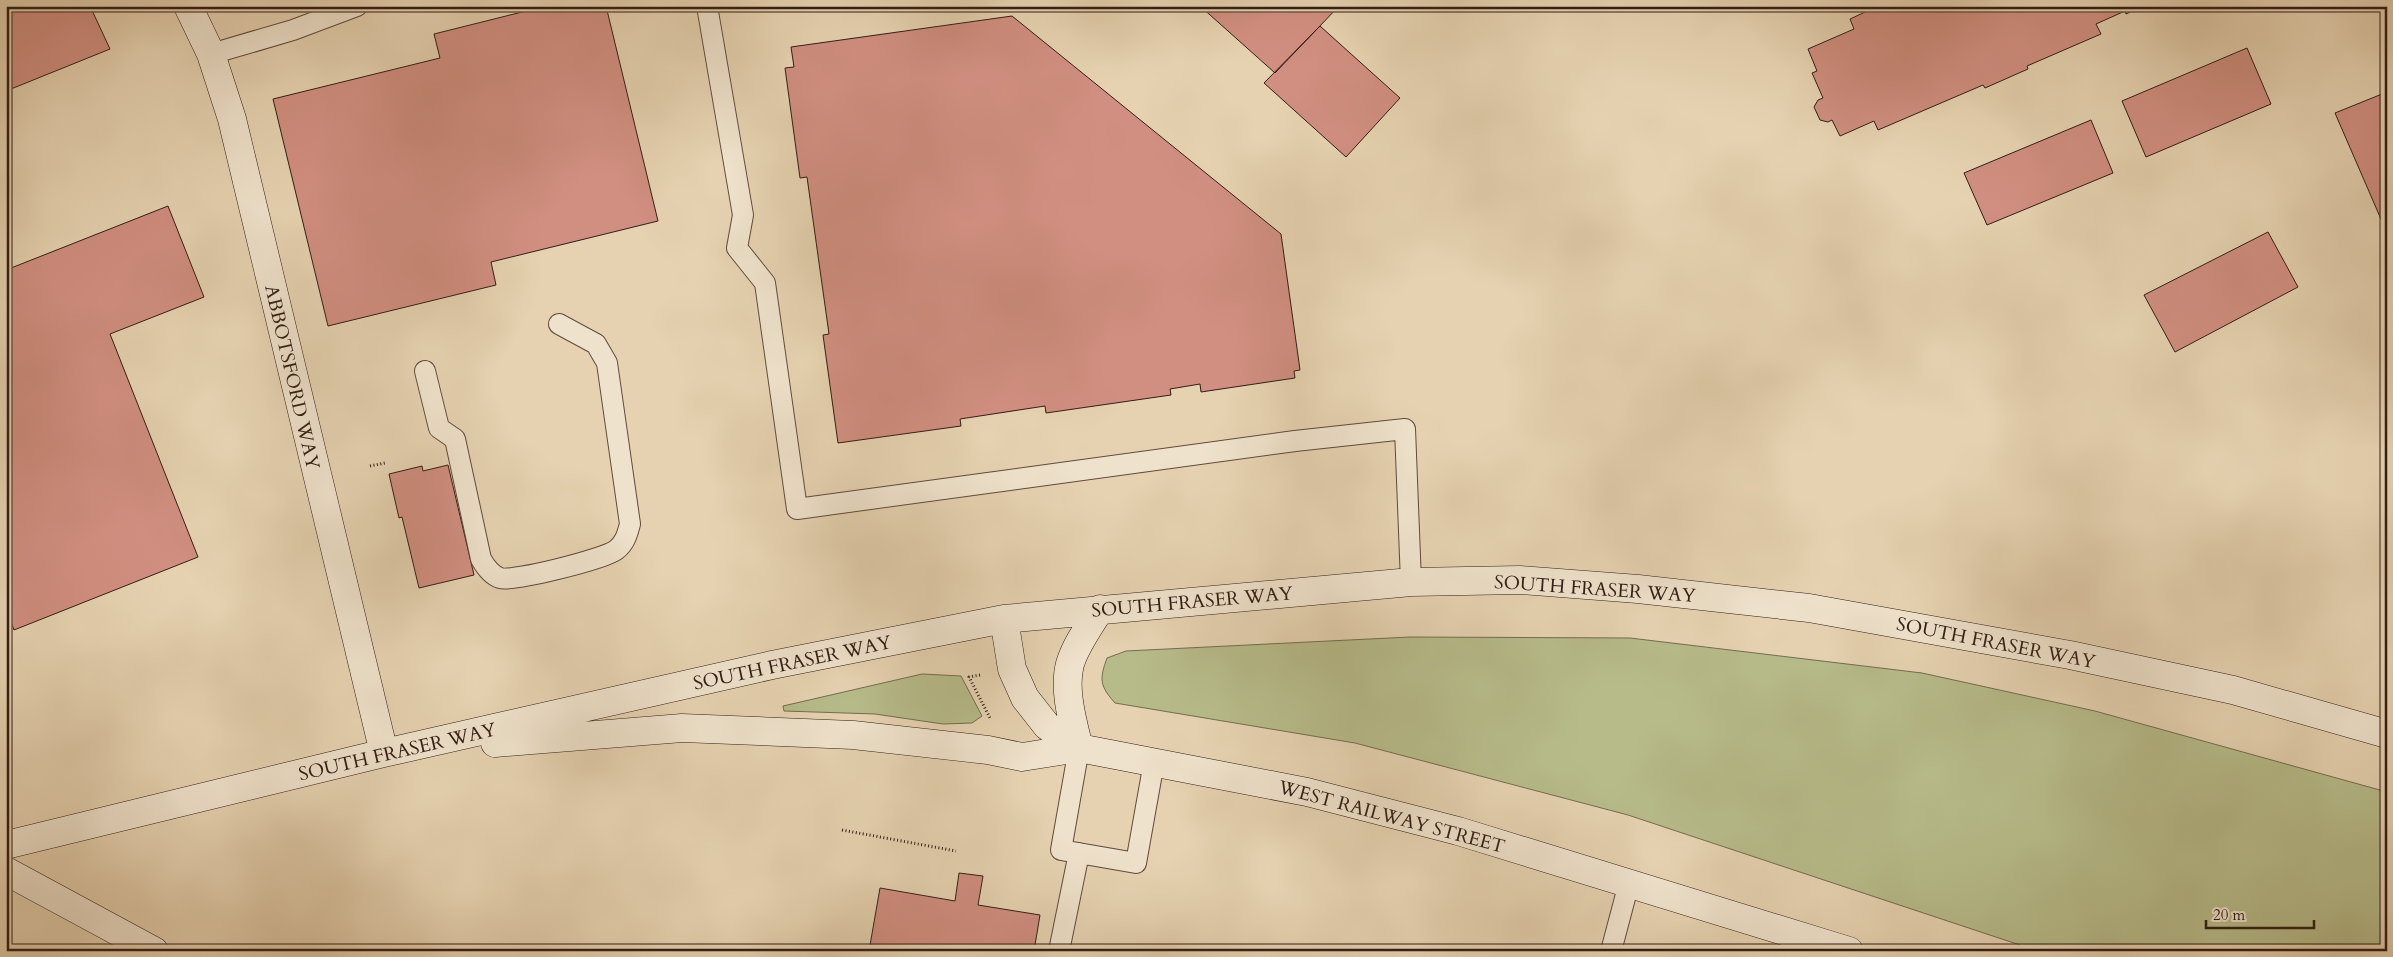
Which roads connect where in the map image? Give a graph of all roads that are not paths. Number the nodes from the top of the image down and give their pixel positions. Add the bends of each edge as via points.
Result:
1 (188, 6) edge
2 (357, 6) edge
3 (707, 6) edge
4 (211, 54) junction
5 (559, 324) dead end
6 (425, 371) dead end
7 (1411, 582) junction
8 (1100, 609) junction
9 (1004, 619) junction
10 (2387, 734) edge
11 (1079, 748) junction
12 (384, 753) junction
13 (1154, 762) junction
14 (6, 845) edge
15 (1070, 851) junction
16 (6, 871) edge
17 (1629, 883) junction
18 (154, 951) edge
19 (1059, 951) edge
20 (1611, 951) edge
21 (1849, 951) edge

1 - 4 main road, ABBOTSFORD WAY
2 - 4 lane via 293,30
3 - 7 lane via 743,215 738,248 765,283 798,509 1285,442 1406,429
4 - 12 main road, ABBOTSFORD WAY via 232,119
5 - 6 lane via 596,344 607,363 630,524 626,539 615,551 601,557 514,579 499,578 487,569 481,559 455,439 439,428
7 - 8 main road, SOUTH FRASER WAY
7 - 10 main road, SOUTH FRASER WAY via 1520,580 1809,608 2070,655 2214,686
8 - 9 main road, SOUTH FRASER WAY
8 - 11 main road via 1070,665 1069,706
9 - 11 main road, WEST RAILWAY STREET via 1012,669 1025,698 1047,726
9 - 12 main road, SOUTH FRASER WAY via 772,665
11 - 12 main road via 1022,757 988,750 853,735 682,728
11 - 13 main road, WEST RAILWAY STREET
11 - 15 lane
12 - 14 main road, SOUTH FRASER WAY
13 - 15 lane via 1136,863
13 - 17 main road, WEST RAILWAY STREET via 1307,792 1458,831
15 - 19 lane
16 - 18 main road
17 - 20 lane
17 - 21 main road, WEST RAILWAY STREET

